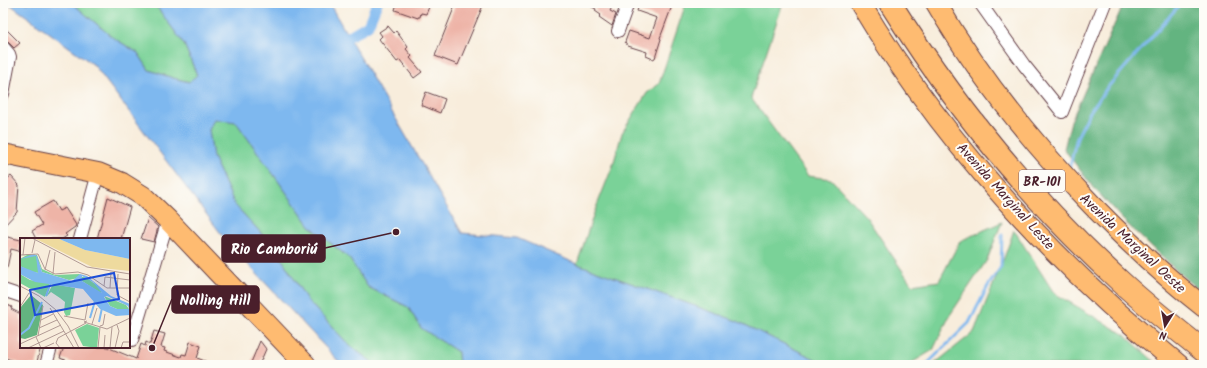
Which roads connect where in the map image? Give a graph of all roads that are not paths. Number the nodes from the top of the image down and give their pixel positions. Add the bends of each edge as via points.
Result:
1 (628, 3) edge
2 (860, 3) edge
3 (904, 3) edge
4 (936, 3) edge
5 (980, 3) edge
6 (1105, 3) edge
7 (618, 31) dead end
8 (3, 47) edge
9 (3, 94) edge
10 (3, 154) edge
11 (98, 173) junction
12 (168, 220) junction
13 (80, 238) edge
14 (3, 290) edge
15 (20, 296) edge
16 (1204, 307) edge
17 (1204, 332) edge
18 (131, 339) edge
19 (51, 348) edge
20 (1204, 351) edge
21 (46, 365) edge
22 (306, 365) edge
23 (1179, 365) edge

1 - 7 street
2 - 23 main road, Avenida Marginal Leste via 907,76 993,185 1079,276
3 - 17 highway, BR-101 via 978,105 1032,171 1096,239 1170,306
3 - 20 highway, BR-101 via 930,62 1001,156 1057,219 1120,281
4 - 16 main road, Avenida Marginal Oeste via 998,97 1043,152 1114,228
5 - 6 street via 1024,65 1062,112
8 - 9 street via 10,57
10 - 11 main road
11 - 12 main road via 133,189
11 - 13 street
12 - 18 street
12 - 22 main road
14 - 15 street
19 - 21 street

